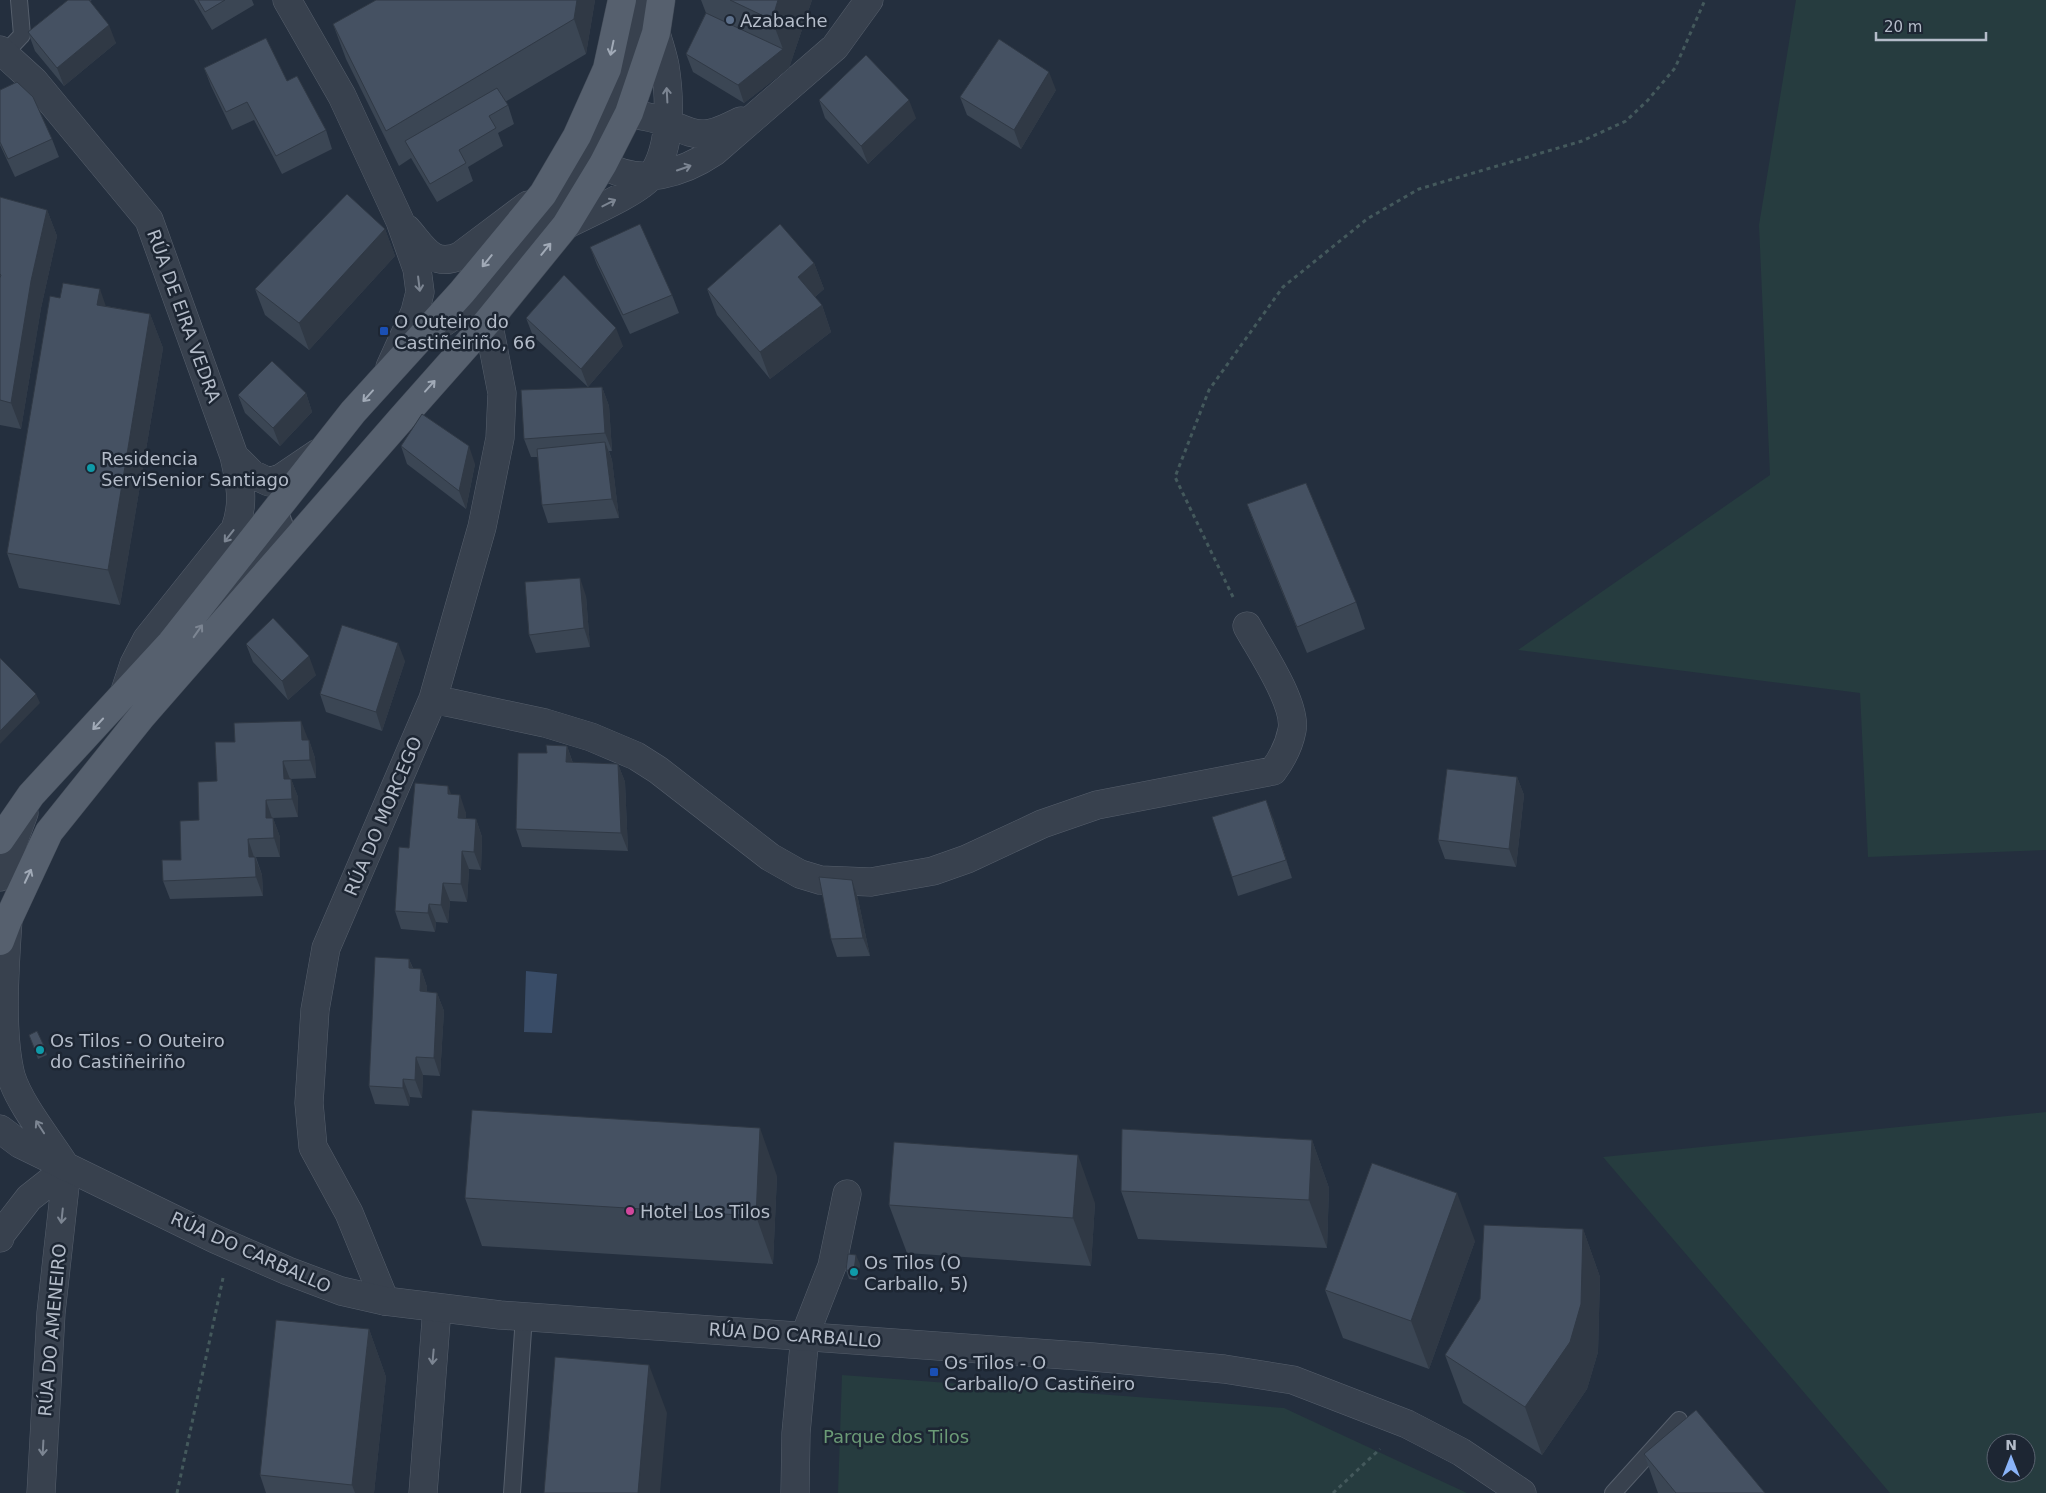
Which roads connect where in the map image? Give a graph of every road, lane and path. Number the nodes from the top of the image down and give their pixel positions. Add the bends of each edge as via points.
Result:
1 (19, 0) edge
2 (288, 0) edge
3 (622, 0) edge
4 (643, 0) edge
5 (661, 0) edge
6 (869, 0) edge
7 (1705, 0) edge
8 (656, 33) junction
9 (2, 52) edge
10 (758, 113) junction
11 (619, 114) junction
12 (668, 123) junction
13 (597, 157) junction
14 (651, 175) junction
15 (543, 194) junction
16 (400, 221) junction
17 (566, 225) junction
18 (488, 322) junction
19 (422, 336) junction
20 (387, 374) junction
21 (326, 448) junction
22 (234, 456) junction
23 (355, 472) junction
24 (269, 482) junction
25 (240, 513) junction
26 (277, 513) junction
27 (1247, 626) joint
28 (433, 699) junction
29 (132, 707) junction
30 (31, 795) junction
31 (0, 840) edge
32 (0, 877) edge
33 (4, 931) edge
34 (0, 1129) edge
35 (67, 1168) junction
36 (847, 1194) dead end
37 (0, 1238) edge
38 (215, 1239) junction
39 (385, 1301) junction
40 (437, 1308) junction
41 (524, 1316) junction
42 (805, 1335) junction
43 (1679, 1420) dead end
44 (1407, 1424) junction
45 (41, 1493) edge
46 (177, 1493) edge
47 (422, 1493) edge
48 (512, 1493) edge
49 (796, 1493) edge
50 (1333, 1493) edge
51 (1522, 1493) edge
52 (1613, 1493) edge

1 - 9 lane via 22,35
2 - 16 street via 342,96
3 -> 15 main road via 607,69 577,136
4 - 11 street
5 - 8 main road
6 - 10 street via 834,47
7 - 27 path via 1675,68 1626,121 1582,141 1419,189 1367,219 1283,287 1209,390 1175,477
8 - 11 main road
12 -> 8 street via 665,66
9 - 22 street, RÚA DE EIRA VEDRA via 34,81 149,220
10 - 12 street via 703,135
14 -> 10 street via 696,164
11 - 12 street via 645,115
11 - 13 main road
12 - 14 street via 662,152
13 - 14 street via 615,170 631,175
13 - 17 main road
13 - 19 street via 495,284 478,300
17 -> 14 street via 628,193
15 - 16 street via 460,256 450,260 439,260 429,254
15 -> 19 main road
16 -> 20 street via 416,268 420,292 415,312
18 -> 17 main road
23 -> 18 main road
18 - 28 street, RÚA DO MORCEGO via 502,393 500,438 482,527
19 - 20 main road
20 -> 21 main road
21 - 24 street via 281,478
21 - 26 main road
22 - 24 street, RÚA DE EIRA VEDRA via 252,474
22 - 25 street, RÚA DE EIRA VEDRA via 241,488
23 - 26 lane via 296,519
23 - 29 main road
24 - 26 lane
25 - 26 lane
25 -> 29 street, RÚA DE EIRA VEDRA via 235,528 147,639 134,664
26 - 29 main road via 172,643
27 - 28 street via 1288,701 1292,717 1284,755 1273,772 1097,805 1042,824 933,871 871,882 820,880 800,874 770,857 658,770 636,756 591,737 545,723
28 - 39 street, RÚA DO MORCEGO via 326,948 315,1010 309,1103 313,1147 349,1213
29 -> 30 main road
33 -> 29 main road via 49,832
30 - 31 main road
30 - 32 street
35 -> 33 street via 22,1099 11,1076 4,1045
34 - 35 street, RÚA DO CARBALLO via 20,1144
35 - 37 street via 29,1198
35 - 38 street, RÚA DO CARBALLO
35 -> 45 street, RÚA DO AMENEIRO via 51,1313
36 - 42 street via 832,1266
38 - 39 street, RÚA DO CARBALLO via 341,1291
38 - 46 path via 224,1273
39 - 40 street, RÚA DO CARBALLO
40 - 41 street, RÚA DO CARBALLO
40 -> 47 street
41 - 42 street, RÚA DO CARBALLO
41 - 48 lane
42 - 44 street, RÚA DO CARBALLO via 1224,1369 1293,1380
42 - 49 street via 796,1433
43 - 52 lane
44 - 50 path
44 - 51 street, RÚA DO CARBALLO via 1461,1452

